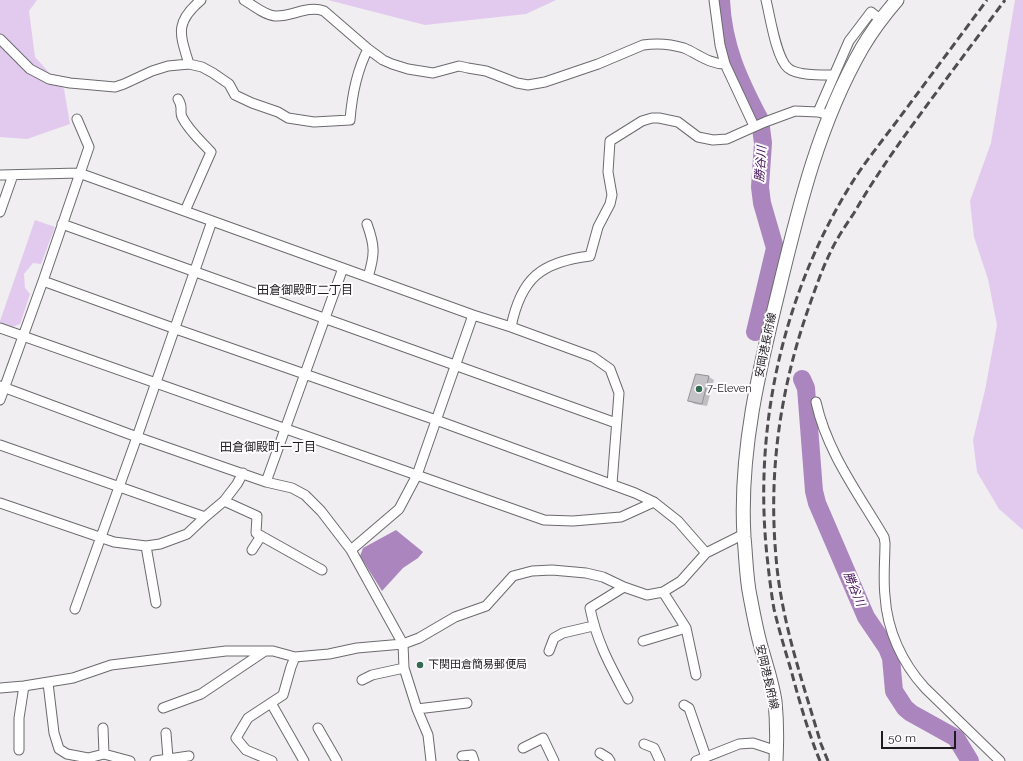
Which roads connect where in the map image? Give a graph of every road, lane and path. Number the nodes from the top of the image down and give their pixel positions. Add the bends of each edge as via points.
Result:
1 (200, 0) edge
2 (244, 0) edge
3 (714, 0) edge
4 (766, 0) edge
5 (897, 0) edge
6 (881, 20) junction
7 (0, 39) edge
8 (368, 49) junction
9 (190, 64) junction
10 (725, 64) junction
11 (834, 75) junction
12 (178, 99) dead end
13 (824, 114) junction
14 (77, 119) dead end
15 (759, 124) junction
16 (80, 173) junction
17 (13, 175) junction
18 (0, 176) edge
19 (0, 212) edge
20 (185, 212) junction
21 (212, 221) junction
22 (62, 224) junction
23 (367, 224) dead end
24 (343, 268) junction
25 (194, 272) junction
26 (368, 277) junction
27 (43, 280) junction
28 (473, 315) junction
29 (324, 319) junction
30 (511, 327) junction
31 (0, 328) edge
32 (173, 328) junction
33 (23, 336) junction
34 (456, 366) junction
35 (304, 375) junction
36 (155, 383) junction
37 (2, 386) edge
38 (0, 400) edge
39 (816, 402) dead end
40 (436, 420) junction
41 (616, 423) junction
42 (285, 429) junction
43 (137, 437) junction
44 (0, 446) edge
45 (243, 473) junction
46 (417, 475) junction
47 (266, 482) junction
48 (612, 484) junction
49 (118, 487) junction
50 (224, 502) junction
51 (654, 502) junction
52 (0, 503) edge
53 (205, 517) junction
54 (744, 534) junction
55 (261, 536) junction
56 (100, 538) junction
57 (146, 546) junction
58 (252, 550) dead end
59 (351, 550) junction
60 (706, 553) junction
61 (322, 570) dead end
62 (624, 587) junction
63 (663, 592) junction
64 (156, 603) dead end
65 (75, 609) dead end
66 (593, 626) junction
67 (686, 628) junction
68 (643, 641) dead end
69 (403, 644) junction
70 (265, 651) junction
71 (548, 651) dead end
72 (295, 657) junction
73 (404, 668) junction
74 (696, 675) dead end
75 (362, 680) dead end
76 (48, 682) junction
77 (24, 686) junction
78 (0, 688) edge
79 (628, 699) dead end
80 (271, 703) junction
81 (467, 703) dead end
82 (684, 705) dead end
83 (163, 708) dead end
84 (417, 709) junction
85 (103, 728) dead end
86 (318, 728) dead end
87 (166, 733) dead end
88 (644, 744) dead end
89 (523, 748) dead end
90 (19, 750) dead end
91 (600, 753) dead end
92 (104, 754) junction
93 (188, 756) dead end
94 (462, 756) dead end
95 (776, 756) edge
96 (706, 757) junction
97 (168, 758) junction
98 (130, 761) edge
99 (156, 761) edge
100 (272, 761) edge
101 (304, 761) edge
102 (337, 761) edge
103 (430, 761) edge
104 (474, 761) edge
105 (554, 761) edge
106 (610, 761) edge
107 (660, 761) edge
108 (696, 761) edge
109 (1000, 761) edge

1 - 9 street via 184,19 181,32
2 - 8 street via 274,16 308,9 324,11
3 - 10 street via 717,30
4 - 11 street via 780,57 788,68 812,75
5 - 6 main road, 安岡港長府線
6 - 11 street via 871,12 849,42
6 - 13 main road, 安岡港長府線 via 862,47
7 - 9 street via 30,69 49,79 70,83 115,87 168,66
8 - 9 street via 353,91 350,120 314,122 288,118 235,95 229,84 213,72
8 - 10 street via 382,60 408,69 433,73 458,66 486,71 528,85 545,82 651,44 684,48 709,62
10 - 15 street
11 - 13 street
12 - 20 street via 182,104 181,115 211,152
13 - 15 street via 795,111
13 - 54 main road, 安岡港長府線 via 762,356 747,446
14 - 16 street via 89,147
15 - 30 street via 727,138 713,140 698,137 678,122 652,118 610,141 608,172 612,195 598,227 590,256 555,264 534,276 520,298
16 - 17 street
16 - 20 street
16 - 22 street
17 - 18 street
17 - 19 street
20 - 21 street
21 - 24 street
21 - 25 street
22 - 25 street
22 - 27 street
23 - 26 street via 373,240 374,257
24 - 26 street
24 - 29 street
25 - 29 street
25 - 32 street
26 - 28 street
27 - 32 street
27 - 33 street
28 - 30 street
28 - 34 street
29 - 34 street
29 - 35 street
30 - 41 street via 593,357 610,369 619,393
31 - 33 street
32 - 35 street
32 - 36 street
33 - 36 street
33 - 37 street
34 - 40 street
34 - 41 street
35 - 40 street
35 - 42 street
36 - 42 street
36 - 43 street
37 - 38 street
37 - 43 street
39 - 109 street via 822,423 842,467 884,537 885,597 892,635 901,654 924,688
40 - 46 street
40 - 48 street
41 - 48 street
42 - 46 street
42 - 47 street
43 - 45 street
43 - 49 street
44 - 49 street
45 - 47 street
45 - 50 street
46 - 51 street via 544,520 572,521 621,517
46 - 59 street via 399,509
47 - 59 street via 292,488 305,495 321,511
48 - 51 street
49 - 53 street
49 - 56 street
50 - 53 street
50 - 55 street via 257,516 256,533
51 - 60 street via 678,521
52 - 56 street
53 - 57 street via 187,534 160,544
54 - 60 street
54 - 95 main road, 安岡港長府線 via 749,594 775,700
55 - 58 street
55 - 61 street
56 - 57 street
56 - 65 street
57 - 64 street
59 - 69 street
60 - 63 street via 681,581
62 - 63 street via 647,595
62 - 66 street via 590,608
62 - 69 street via 603,577 586,573 532,571 513,576 486,606 455,617 419,638
63 - 67 street
66 - 71 street via 563,633 554,638
66 - 79 street via 605,657
67 - 68 street
67 - 74 street
69 - 72 street
69 - 73 street
70 - 72 street
70 - 76 street via 226,651 111,666 73,678
70 - 83 street via 201,694
72 - 80 street via 283,695
73 - 75 street
73 - 84 street
76 - 77 street
76 - 92 street via 54,733 59,750 88,758
77 - 78 street
77 - 90 street via 19,718
80 - 100 street via 248,718 236,738 246,750
80 - 101 street
81 - 84 street
82 - 96 street via 689,708
84 - 103 street via 428,735
85 - 92 street
86 - 102 street
87 - 97 street
88 - 107 street via 654,748
89 - 105 street via 543,738
91 - 106 street
92 - 98 street
93 - 97 street
94 - 104 street via 472,755
95 - 96 street via 753,743 739,744
96 - 108 street
97 - 99 street

